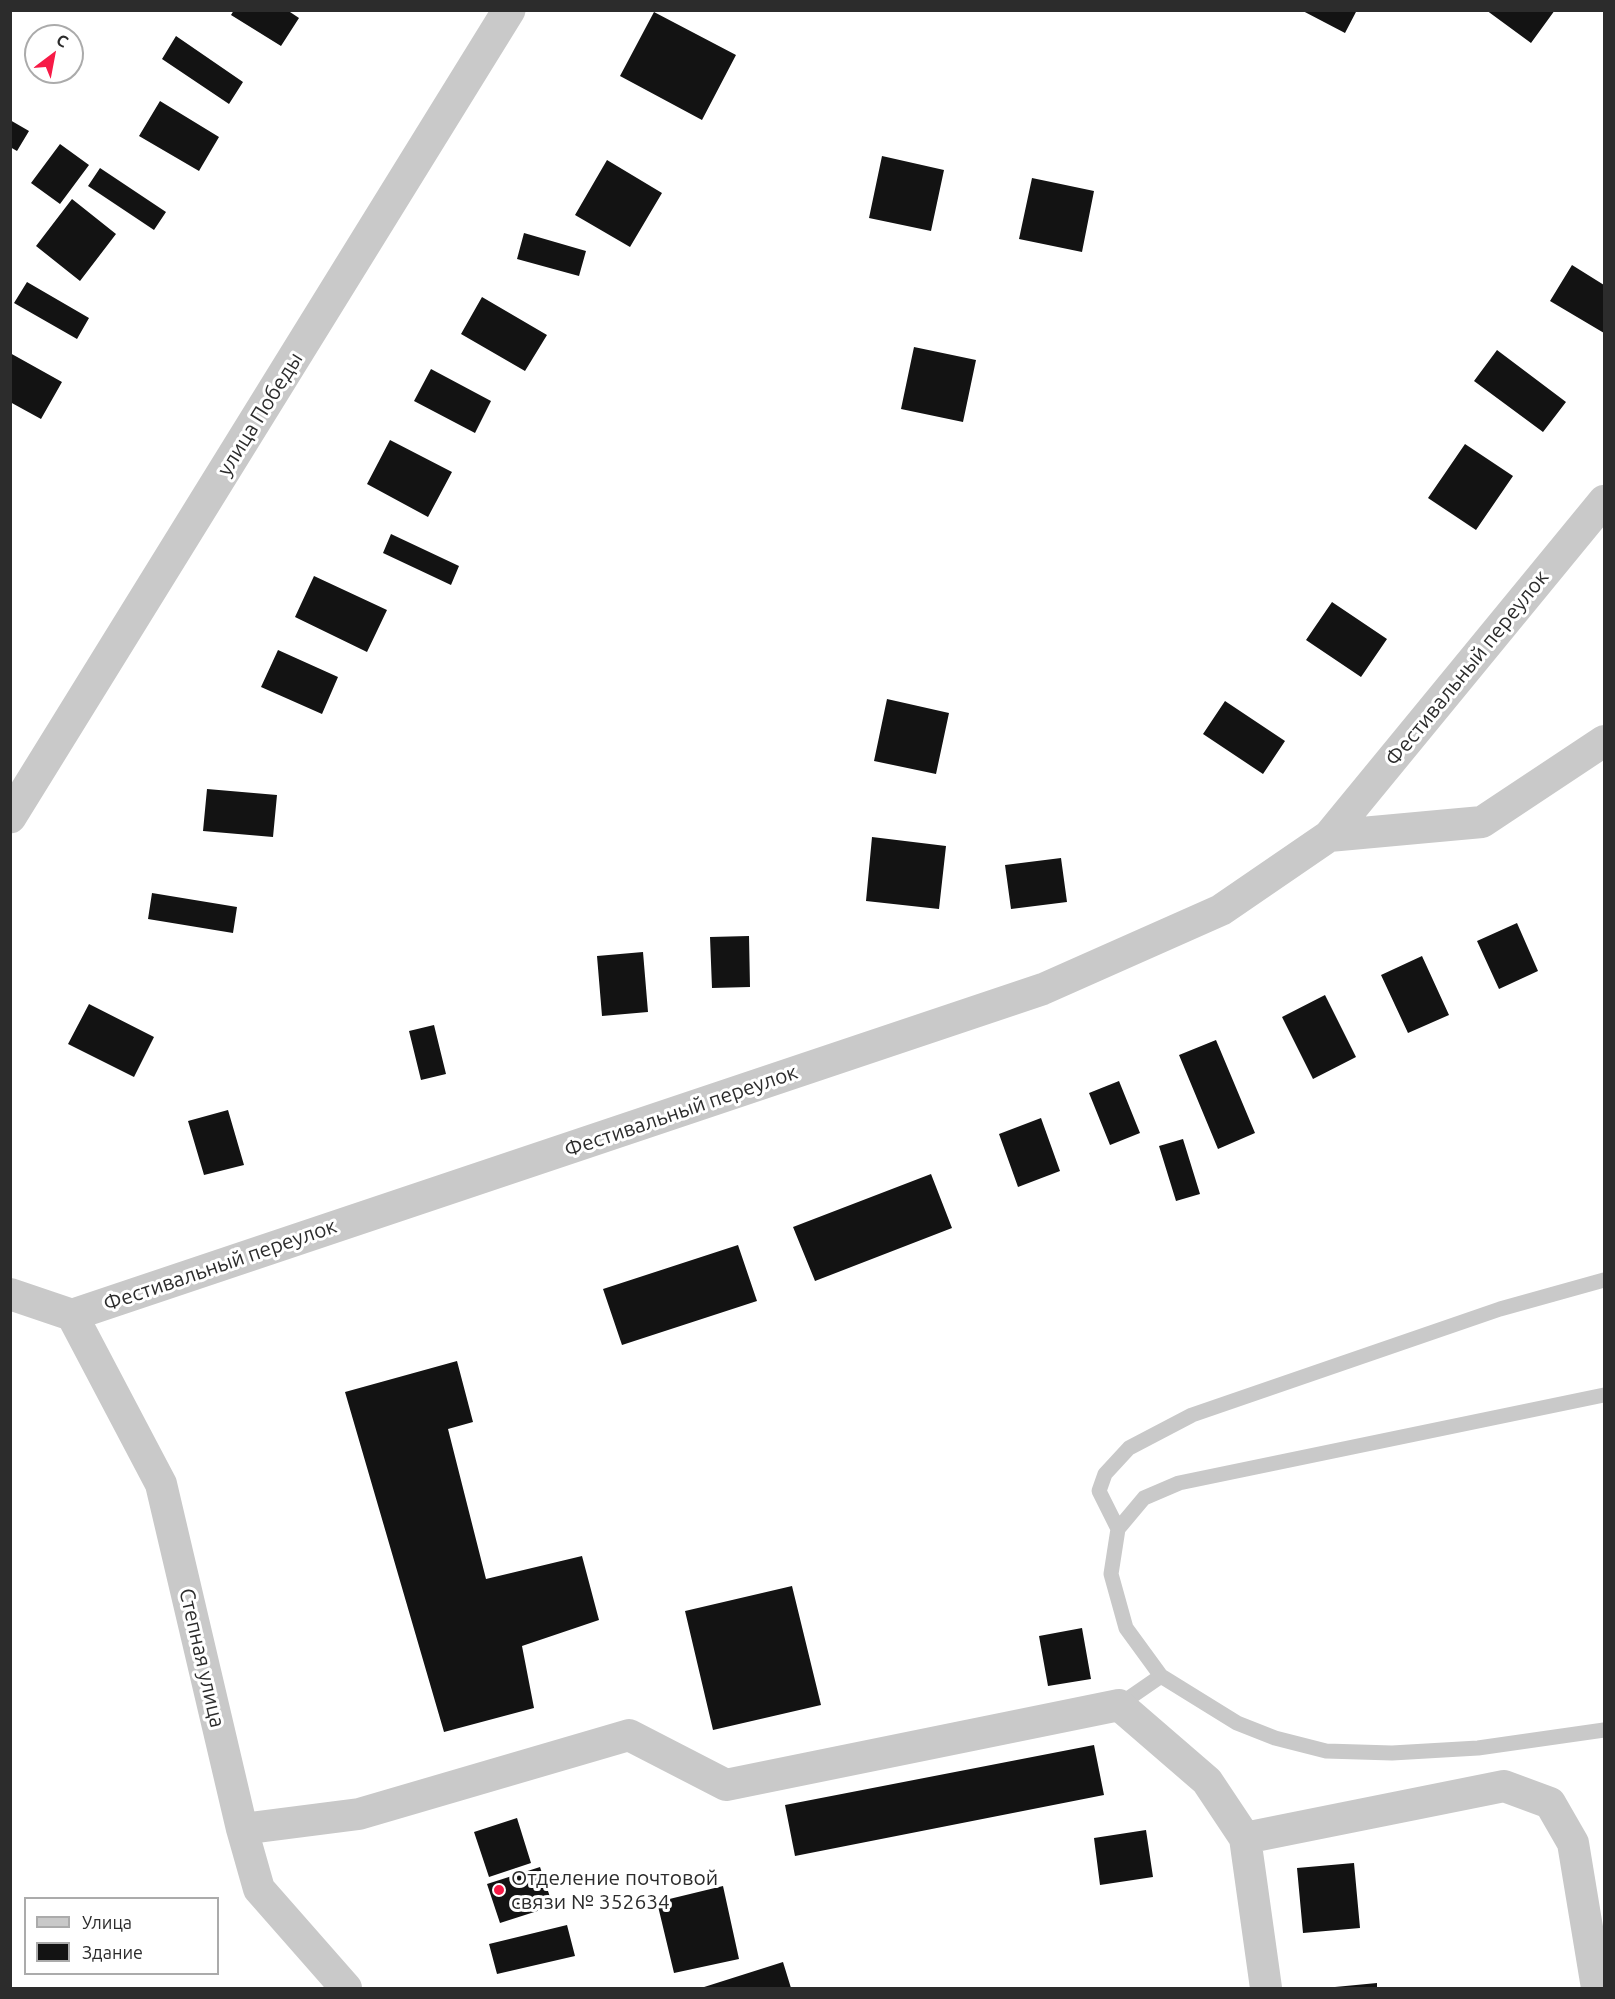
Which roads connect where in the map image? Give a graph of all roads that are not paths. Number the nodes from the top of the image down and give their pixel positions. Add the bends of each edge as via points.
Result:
1 (509, 10) edge
2 (1605, 501) edge
3 (1605, 741) edge
4 (14, 803) edge
5 (1329, 836) junction
6 (1605, 1280) edge
7 (10, 1294) edge
8 (72, 1316) junction
9 (1605, 1395) edge
10 (1118, 1529) junction
11 (1161, 1676) junction
12 (1119, 1705) junction
13 (1605, 1730) edge
14 (242, 1829) junction
15 (1245, 1838) junction
16 (346, 1989) edge
17 (1266, 1989) edge
18 (1597, 1989) edge

1 - 4 street, улица Победы
2 - 5 street, Фестивальный переулок
3 - 5 street, Фестивальный переулок via 1482,822
5 - 8 street, Фестивальный переулок via 1221,910 1043,989
6 - 10 lane via 1500,1309 1192,1415 1129,1448 1105,1474 1100,1491
7 - 8 street
8 - 14 street, Степная улица via 162,1484
9 - 10 lane via 1179,1483 1144,1498
10 - 11 lane via 1111,1574 1126,1628
11 - 12 lane
11 - 13 lane via 1237,1723 1326,1751 1392,1753 1478,1748
12 - 14 street via 726,1785 629,1735 359,1814
12 - 15 street via 1207,1781
14 - 16 street, Степная улица via 260,1889
15 - 17 street
15 - 18 street via 1504,1786 1550,1803 1573,1842

